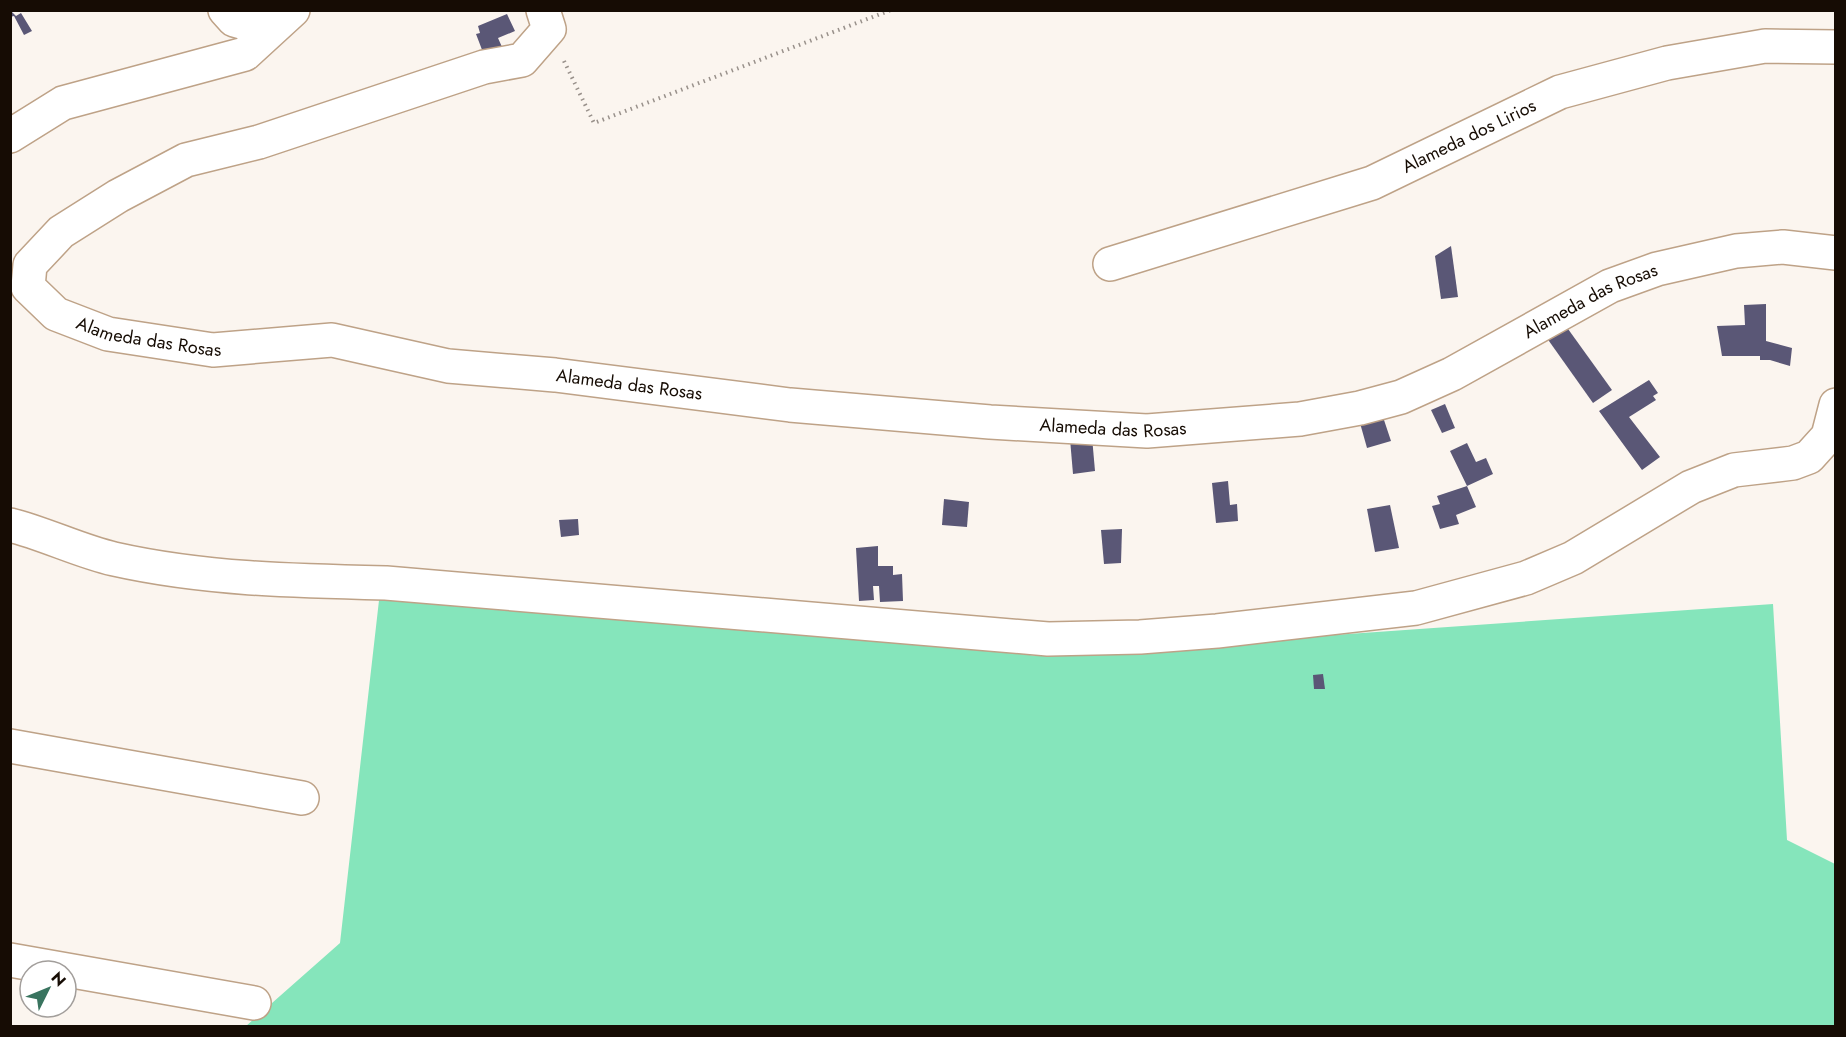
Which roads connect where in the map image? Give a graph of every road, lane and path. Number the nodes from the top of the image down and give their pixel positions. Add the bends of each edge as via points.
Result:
1 (287, 10) edge
2 (294, 10) edge
3 (891, 10) edge
4 (226, 12) edge
5 (546, 20) edge
6 (1836, 47) edge
7 (10, 136) edge
8 (1836, 253) edge
9 (1110, 264) dead end
10 (1836, 405) edge
11 (10, 525) edge
12 (10, 746) edge
13 (302, 798) dead end
14 (10, 960) edge
15 (254, 1003) dead end

1 - 4 street via 240,22
2 - 7 street via 245,54 63,103
3 - 5 path via 594,123
5 - 8 street, Alameda das Rosas via 522,60 484,67 259,142 186,160 61,232 30,265 28,287 56,314 108,334 213,350 332,340 448,366 555,375 790,405 1147,431 1300,419 1360,408 1401,397 1452,374 1610,286 1657,269 1736,251 1795,247
6 - 9 street, Alameda dos Lirios via 1765,46 1667,63 1560,92 1372,183
10 - 11 street via 1828,436 1809,457 1734,471 1691,487 1573,558 1526,578 1405,609 1140,637 1048,639 386,583 301,582 201,573 113,559
12 - 13 street
14 - 15 street

